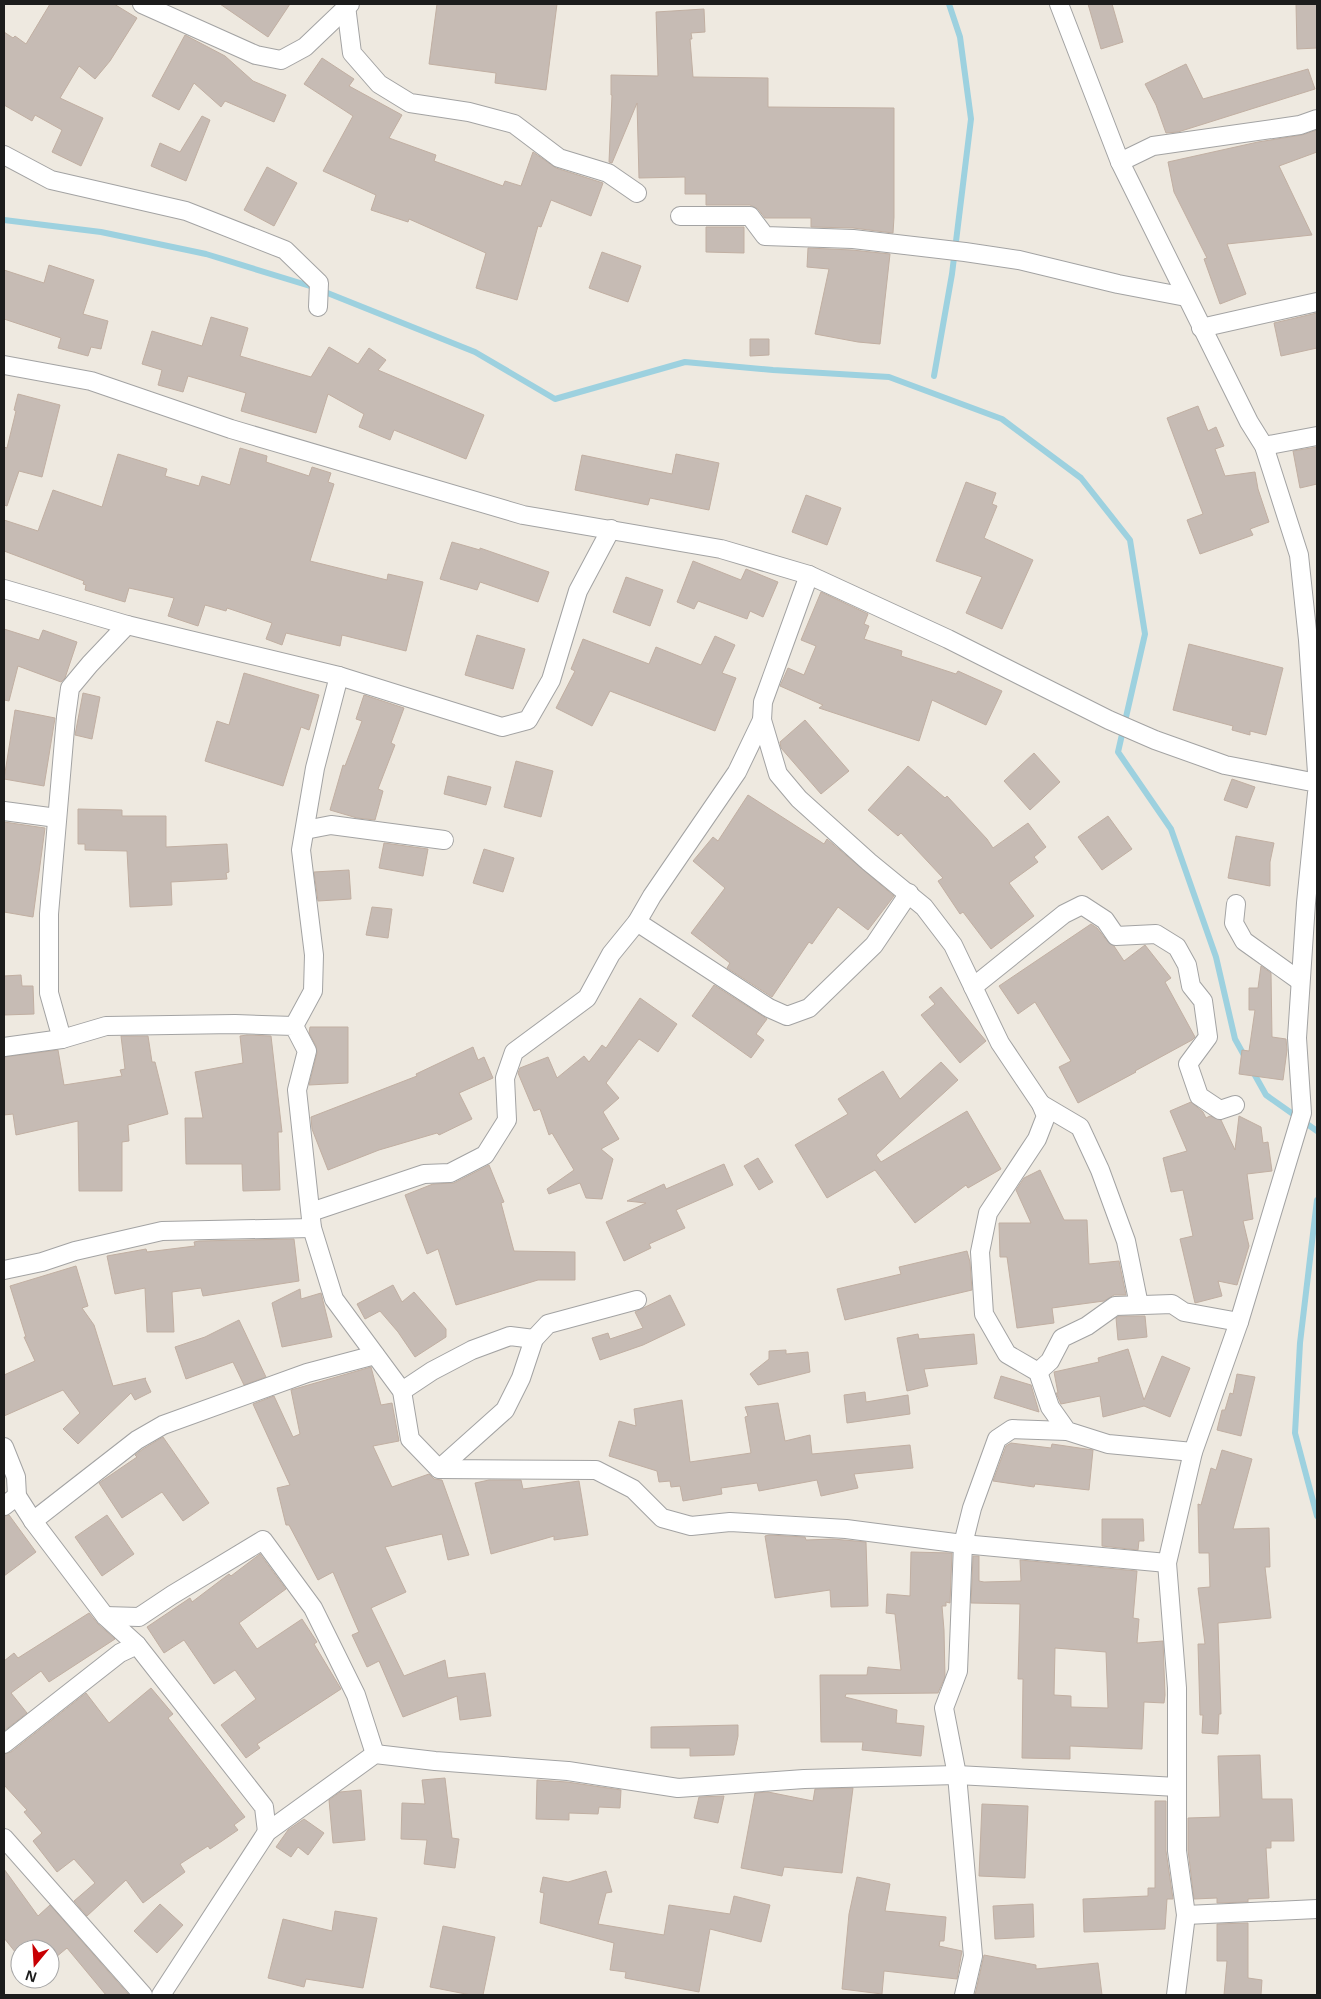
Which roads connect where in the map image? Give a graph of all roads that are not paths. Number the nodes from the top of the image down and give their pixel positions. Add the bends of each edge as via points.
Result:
1 (142, 4) edge
2 (1059, 4) edge
3 (348, 5) edge
4 (1317, 120) edge
5 (4, 155) edge
6 (1120, 162) junction
7 (637, 193) dead end
8 (680, 216) dead end
9 (1186, 297) junction
10 (1317, 302) edge
11 (318, 307) dead end
12 (1201, 328) junction
13 (4, 365) edge
14 (1317, 436) edge
15 (1264, 446) junction
16 (611, 529) junction
17 (809, 575) junction
18 (4, 589) edge
19 (127, 625) junction
20 (339, 676) junction
21 (762, 720) junction
22 (1317, 772) edge
23 (1317, 783) edge
24 (1317, 793) edge
25 (4, 811) edge
26 (57, 818) junction
27 (1316, 819) edge
28 (305, 830) junction
29 (444, 840) dead end
30 (909, 894) junction
31 (1236, 904) dead end
32 (1311, 904) edge
33 (637, 922) junction
34 (1300, 981) junction
35 (973, 987) junction
36 (294, 1026) junction
37 (62, 1039) junction
38 (4, 1047) edge
39 (1041, 1104) junction
40 (1234, 1105) dead end
41 (312, 1220) junction
42 (4, 1270) edge
43 (637, 1300) dead end
44 (1139, 1305) junction
45 (1240, 1322) junction
46 (534, 1339) junction
47 (375, 1355) junction
48 (1038, 1372) junction
49 (402, 1390) junction
50 (1067, 1431) junction
51 (4, 1447) edge
52 (1193, 1452) junction
53 (439, 1469) junction
54 (10, 1501) edge
55 (33, 1521) junction
56 (963, 1544) junction
57 (1167, 1563) junction
58 (105, 1616) junction
59 (137, 1645) junction
60 (4, 1744) edge
61 (375, 1754) junction
62 (957, 1775) junction
63 (1177, 1786) junction
64 (267, 1832) junction
65 (4, 1838) edge
66 (1317, 1909) edge
67 (1186, 1916) junction
68 (143, 1995) edge
69 (162, 1995) edge
70 (964, 1995) edge
71 (1176, 1995) edge

1 - 3 street via 256,55 281,60 305,47
2 - 6 street
3 - 7 street via 352,53 379,84 410,103 469,112 514,124 559,158 608,173
4 - 6 street via 1153,146
5 - 11 street via 51,180 186,211 285,250 319,283
6 - 9 street
8 - 9 street via 750,216 765,236 853,239 965,252 1019,260
9 - 12 street
10 - 12 street
12 - 15 street
13 - 16 street via 91,381 231,429 523,515
14 - 15 street
15 - 22 street via 1299,555
16 - 17 street via 721,549
16 - 20 street via 578,591 551,680 528,720 502,726
17 - 21 street via 763,702
17 - 23 street via 1156,740 1225,765
18 - 19 street
19 - 20 street
19 - 26 street via 70,688
20 - 28 street via 316,768
21 - 30 street via 778,774 799,799
21 - 33 street via 737,772
24 - 27 street
25 - 26 street
26 - 37 street via 49,914 48,993
27 - 32 street
28 - 29 street via 331,824
28 - 36 street via 301,850 314,954 313,991
30 - 33 street via 874,945 810,1008 787,1016 769,1008
30 - 35 street via 924,907 953,945
31 - 34 street via 1234,923 1244,941
32 - 34 street
33 - 41 street via 611,954 587,998 514,1052 505,1078 507,1120 485,1155 450,1173 424,1174
34 - 45 street via 1297,1038 1302,1114
35 - 39 street via 1000,1043
35 - 40 street via 1064,914 1082,905 1105,920 1116,936 1156,934 1177,947 1187,965 1191,986 1203,1001 1208,1037 1188,1064 1199,1096 1220,1110
36 - 37 street via 106,1026
36 - 41 street via 306,1051 297,1090
37 - 38 street
39 - 44 street via 1080,1127 1126,1241
39 - 48 street via 1046,1116 1037,1139 988,1213 980,1252 984,1314 1007,1354
41 - 42 street via 162,1231
41 - 47 street via 334,1299
43 - 46 street via 548,1324
44 - 45 street via 1172,1304 1184,1312
44 - 48 street via 1115,1306 1087,1326 1062,1338 1050,1361
45 - 52 street
46 - 49 street via 510,1336 472,1350
46 - 53 street via 521,1378 505,1410
47 - 49 street
47 - 55 street via 307,1374 163,1425 137,1440
48 - 50 street via 1050,1407
49 - 53 street via 410,1439
50 - 52 street via 1108,1444
50 - 56 street via 1012,1429 997,1439 972,1508
51 - 54 street via 16,1477
52 - 57 street
53 - 56 street via 596,1470 633,1489 662,1518 691,1526 730,1522 846,1529
54 - 55 street
55 - 58 street
56 - 57 street
56 - 62 street via 958,1671 944,1708
57 - 63 street via 1177,1688
58 - 59 street
58 - 61 street via 139,1617 264,1540 313,1608 356,1695
59 - 60 street via 120,1653
59 - 64 street via 264,1807
61 - 62 street via 568,1771 678,1788 804,1779
61 - 64 street
62 - 63 street
62 - 70 street via 973,1956
63 - 67 street via 1177,1851
64 - 69 street
65 - 68 street
66 - 67 street
67 - 71 street

